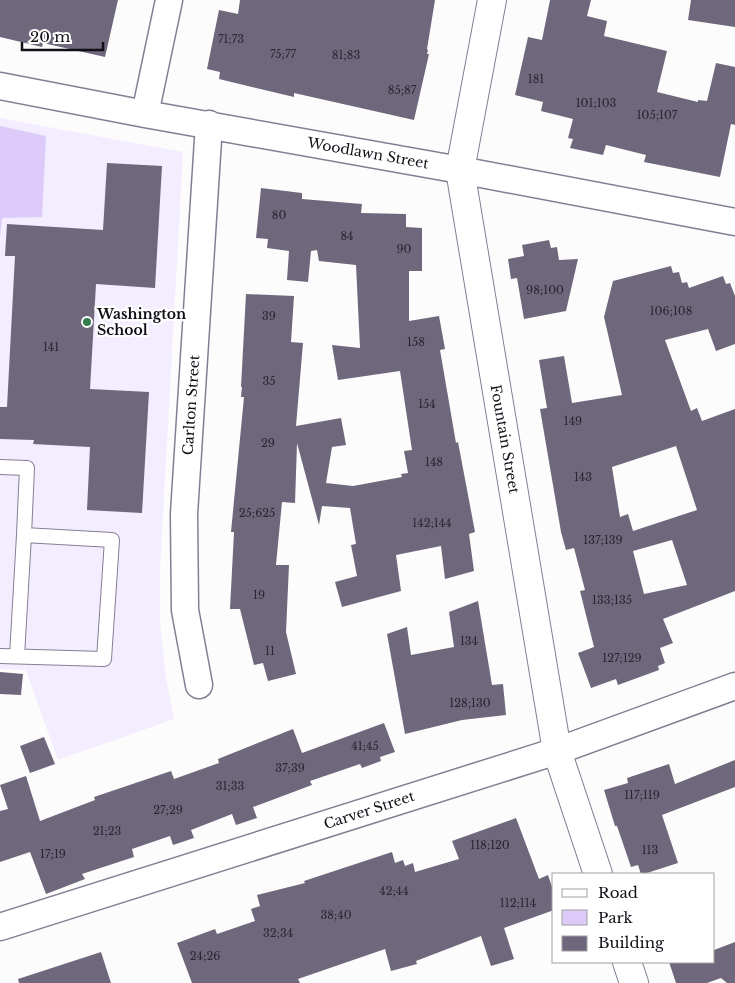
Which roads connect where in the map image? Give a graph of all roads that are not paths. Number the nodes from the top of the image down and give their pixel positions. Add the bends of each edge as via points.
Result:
1 (169, 0) edge
2 (492, 0) edge
3 (0, 86) edge
4 (145, 114) junction
5 (208, 124) junction
6 (460, 170) junction
7 (735, 222) edge
8 (0, 467) edge
9 (24, 535) junction
10 (0, 656) edge
11 (17, 656) junction
12 (199, 685) dead end
13 (735, 686) edge
14 (557, 751) junction
15 (598, 873) edge
16 (0, 927) edge
17 (627, 963) edge
18 (634, 983) edge

1 - 4 street
2 - 6 street, Fountain Street
3 - 4 street, Woodlawn Street
4 - 5 street, Woodlawn Street
5 - 6 street, Woodlawn Street
5 - 12 street, Carlton Street via 184,514 185,610
6 - 7 street, Woodlawn Street
6 - 14 street, Fountain Street
8 - 9 lane via 27,468
9 - 11 lane
9 - 11 lane via 112,540 104,659
10 - 11 lane
13 - 14 street, Carver Street
14 - 15 street, Fountain Street
14 - 16 street, Carver Street
17 - 18 street

